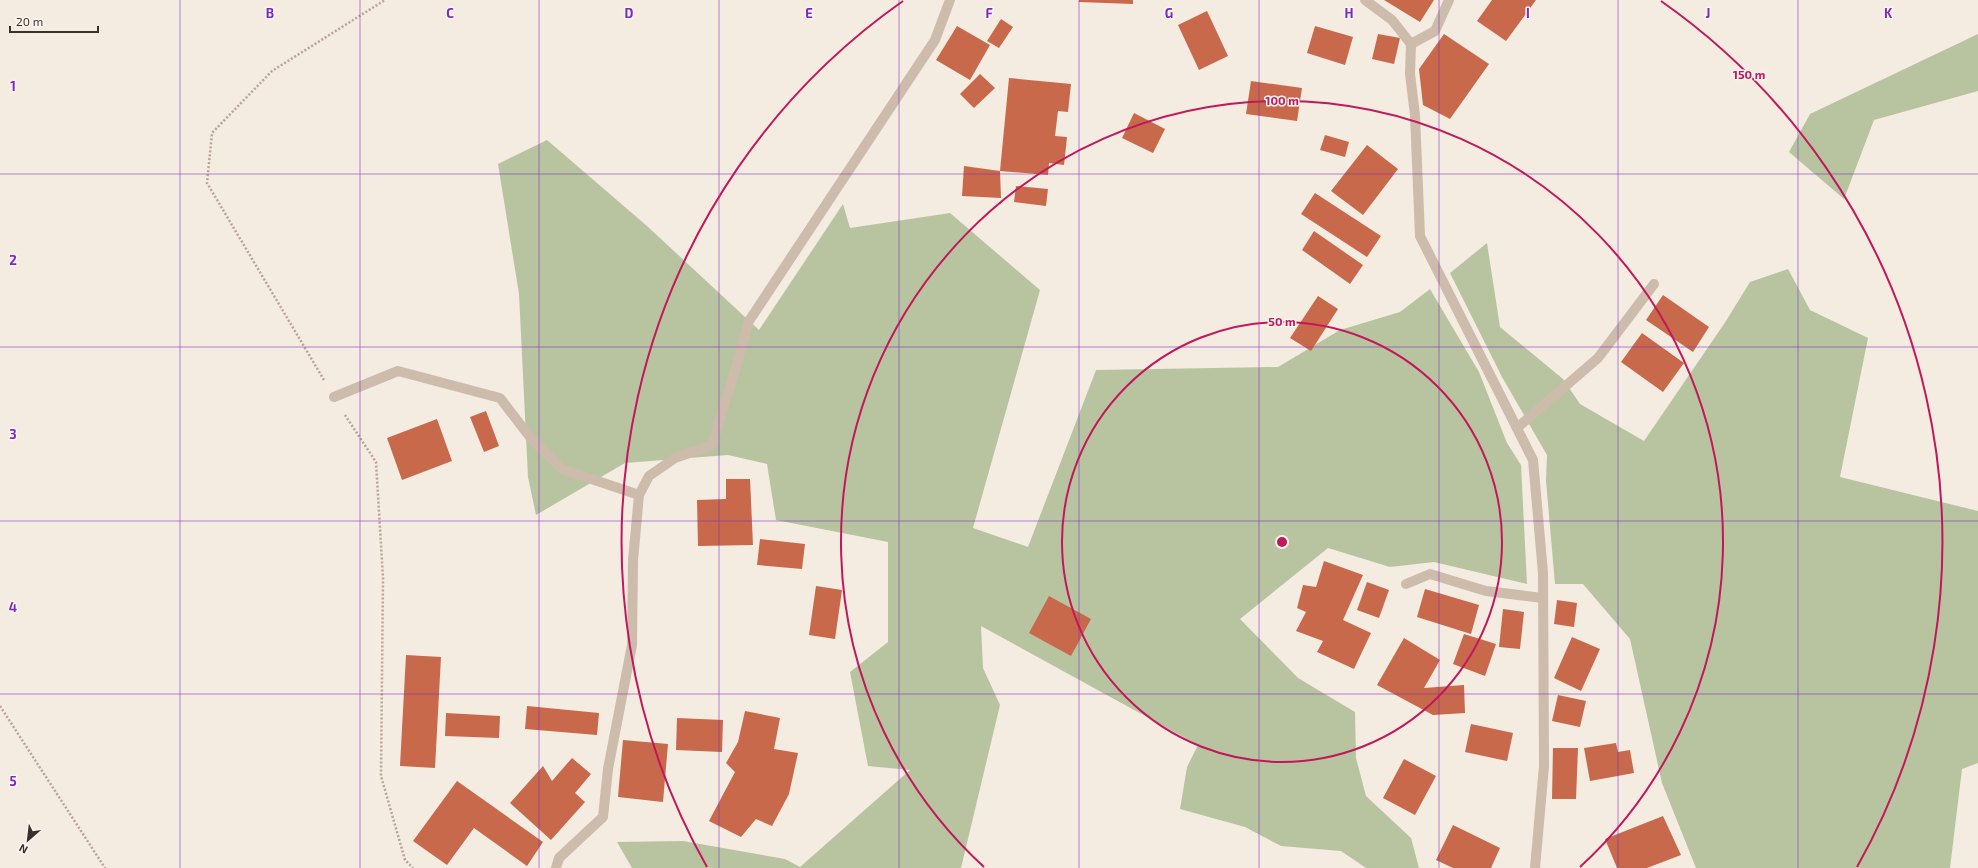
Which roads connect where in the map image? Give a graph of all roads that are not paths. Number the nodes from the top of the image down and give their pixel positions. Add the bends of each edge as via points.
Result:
1 (950, 0) edge
2 (1365, 0) edge
3 (1449, 0) edge
4 (1411, 44) junction
5 (1654, 284) dead end
6 (334, 397) dead end
7 (1517, 428) junction
8 (639, 495) junction
9 (1406, 584) dead end
10 (1543, 598) junction
11 (556, 868) edge
12 (1535, 868) edge

1 - 8 street via 935,40 749,321 712,445 675,458 649,476
2 - 4 street via 1392,20
3 - 4 street via 1435,31
4 - 7 street via 1410,74 1420,236
5 - 7 street via 1598,358
6 - 8 street via 398,371 500,398 530,436 562,469
7 - 10 street via 1534,460
8 - 11 street via 633,560 632,645 608,769 603,817 559,858
9 - 10 street via 1430,574 1486,591
10 - 12 street via 1544,766

